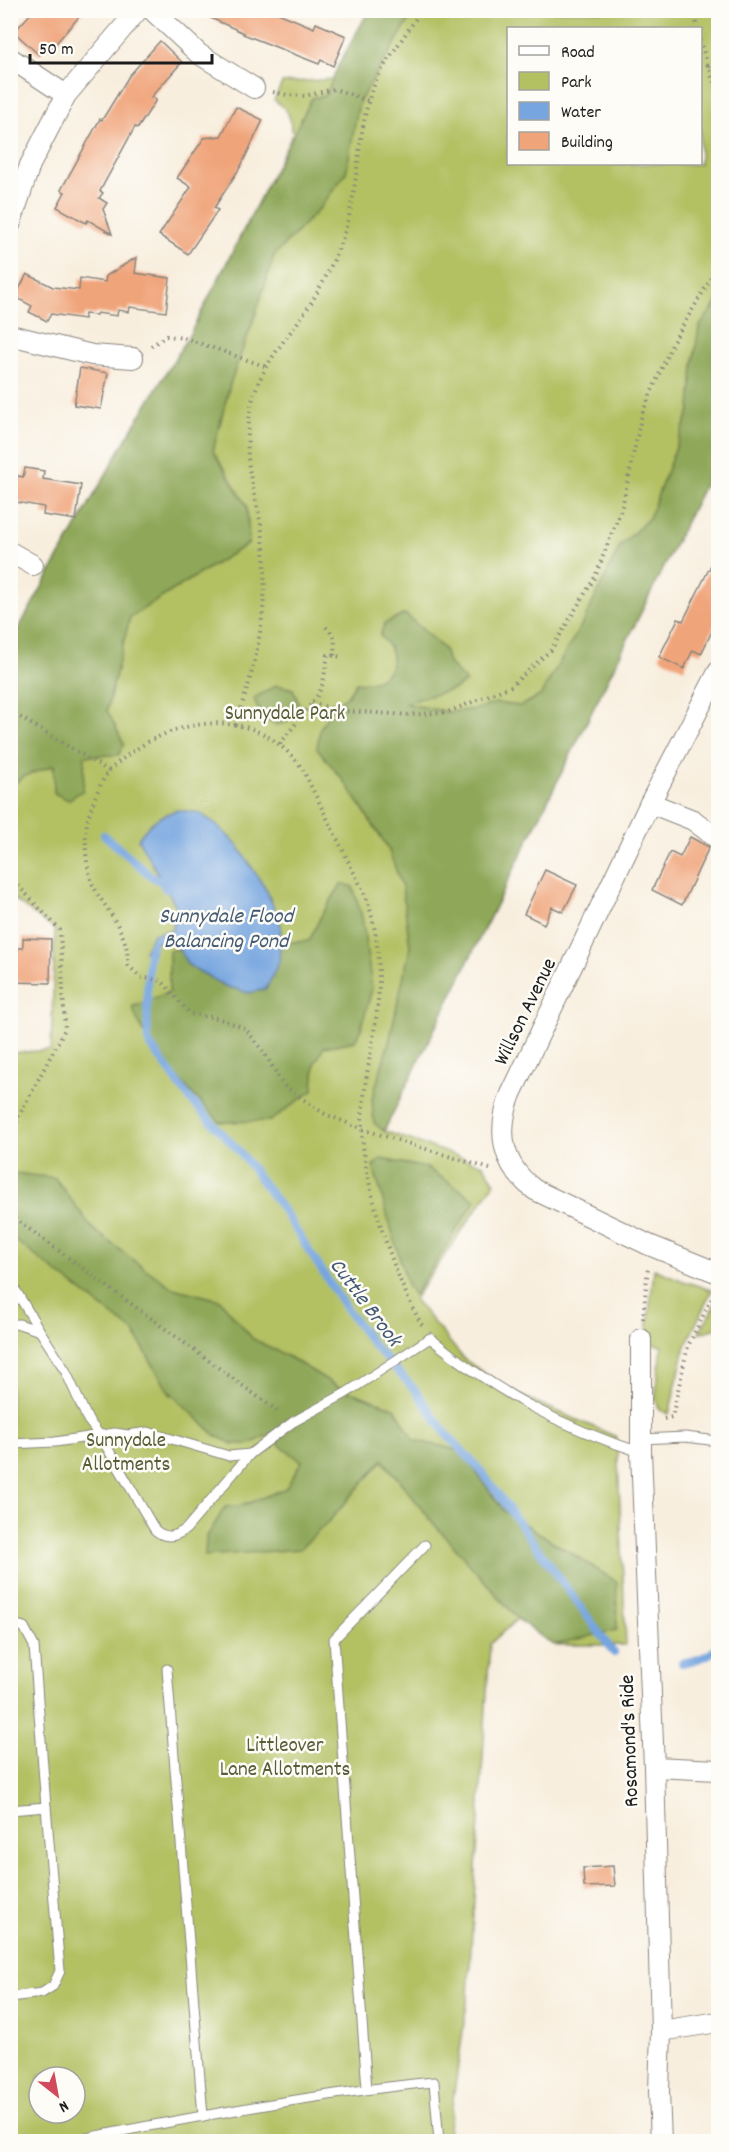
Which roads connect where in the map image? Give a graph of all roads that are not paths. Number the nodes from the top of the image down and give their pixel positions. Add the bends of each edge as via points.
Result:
1 (138, 10) edge
2 (152, 10) edge
3 (10, 58) edge
4 (254, 88) road end
5 (66, 95) junction
6 (10, 225) edge
7 (10, 335) edge
8 (132, 358) road end
9 (10, 552) edge
10 (33, 565) dead end
11 (718, 672) edge
12 (650, 802) junction
13 (718, 839) edge
14 (718, 1273) edge
15 (10, 1281) edge
16 (10, 1325) edge
17 (40, 1331) junction
18 (641, 1339) road end
19 (101, 1437) junction
20 (641, 1439) junction
21 (718, 1441) edge
22 (10, 1444) edge
23 (250, 1454) junction
24 (425, 1545) dead end
25 (10, 1623) edge
26 (167, 1669) dead end
27 (654, 1767) junction
28 (718, 1770) edge
29 (46, 1807) junction
30 (10, 1810) edge
31 (10, 1997) edge
32 (718, 2022) edge
33 (661, 2031) junction
34 (367, 2089) junction
35 (203, 2116) junction
36 (64, 2142) edge
37 (439, 2142) edge
38 (661, 2142) edge

1 - 5 street
2 - 4 street via 199,54
3 - 5 street
5 - 6 street via 30,165
7 - 8 street via 92,355
9 - 10 street
11 - 12 street, Willson Avenue
12 - 13 street via 693,820
12 - 14 street, Willson Avenue via 506,1107 504,1143 517,1173 536,1190 649,1245
15 - 17 lane
16 - 17 lane
17 - 19 lane
18 - 20 street, Rosamond's Ride
19 - 22 lane
19 - 23 lane via 148,1432 229,1456
19 - 23 lane via 155,1530 170,1537 186,1529
20 - 21 lane via 685,1437
20 - 23 lane via 555,1420 467,1368 430,1338 293,1422
20 - 27 street, Rosamond's Ride
24 - 34 lane via 333,1640
25 - 29 lane via 24,1627 34,1646
26 - 35 lane
27 - 28 street
27 - 33 street, Rosamond's Ride
29 - 30 lane
29 - 31 lane via 60,1971 53,1986 42,1993
32 - 33 street
33 - 38 street, Rosamond's Ride
34 - 35 lane
34 - 37 lane via 434,2082
35 - 36 lane

